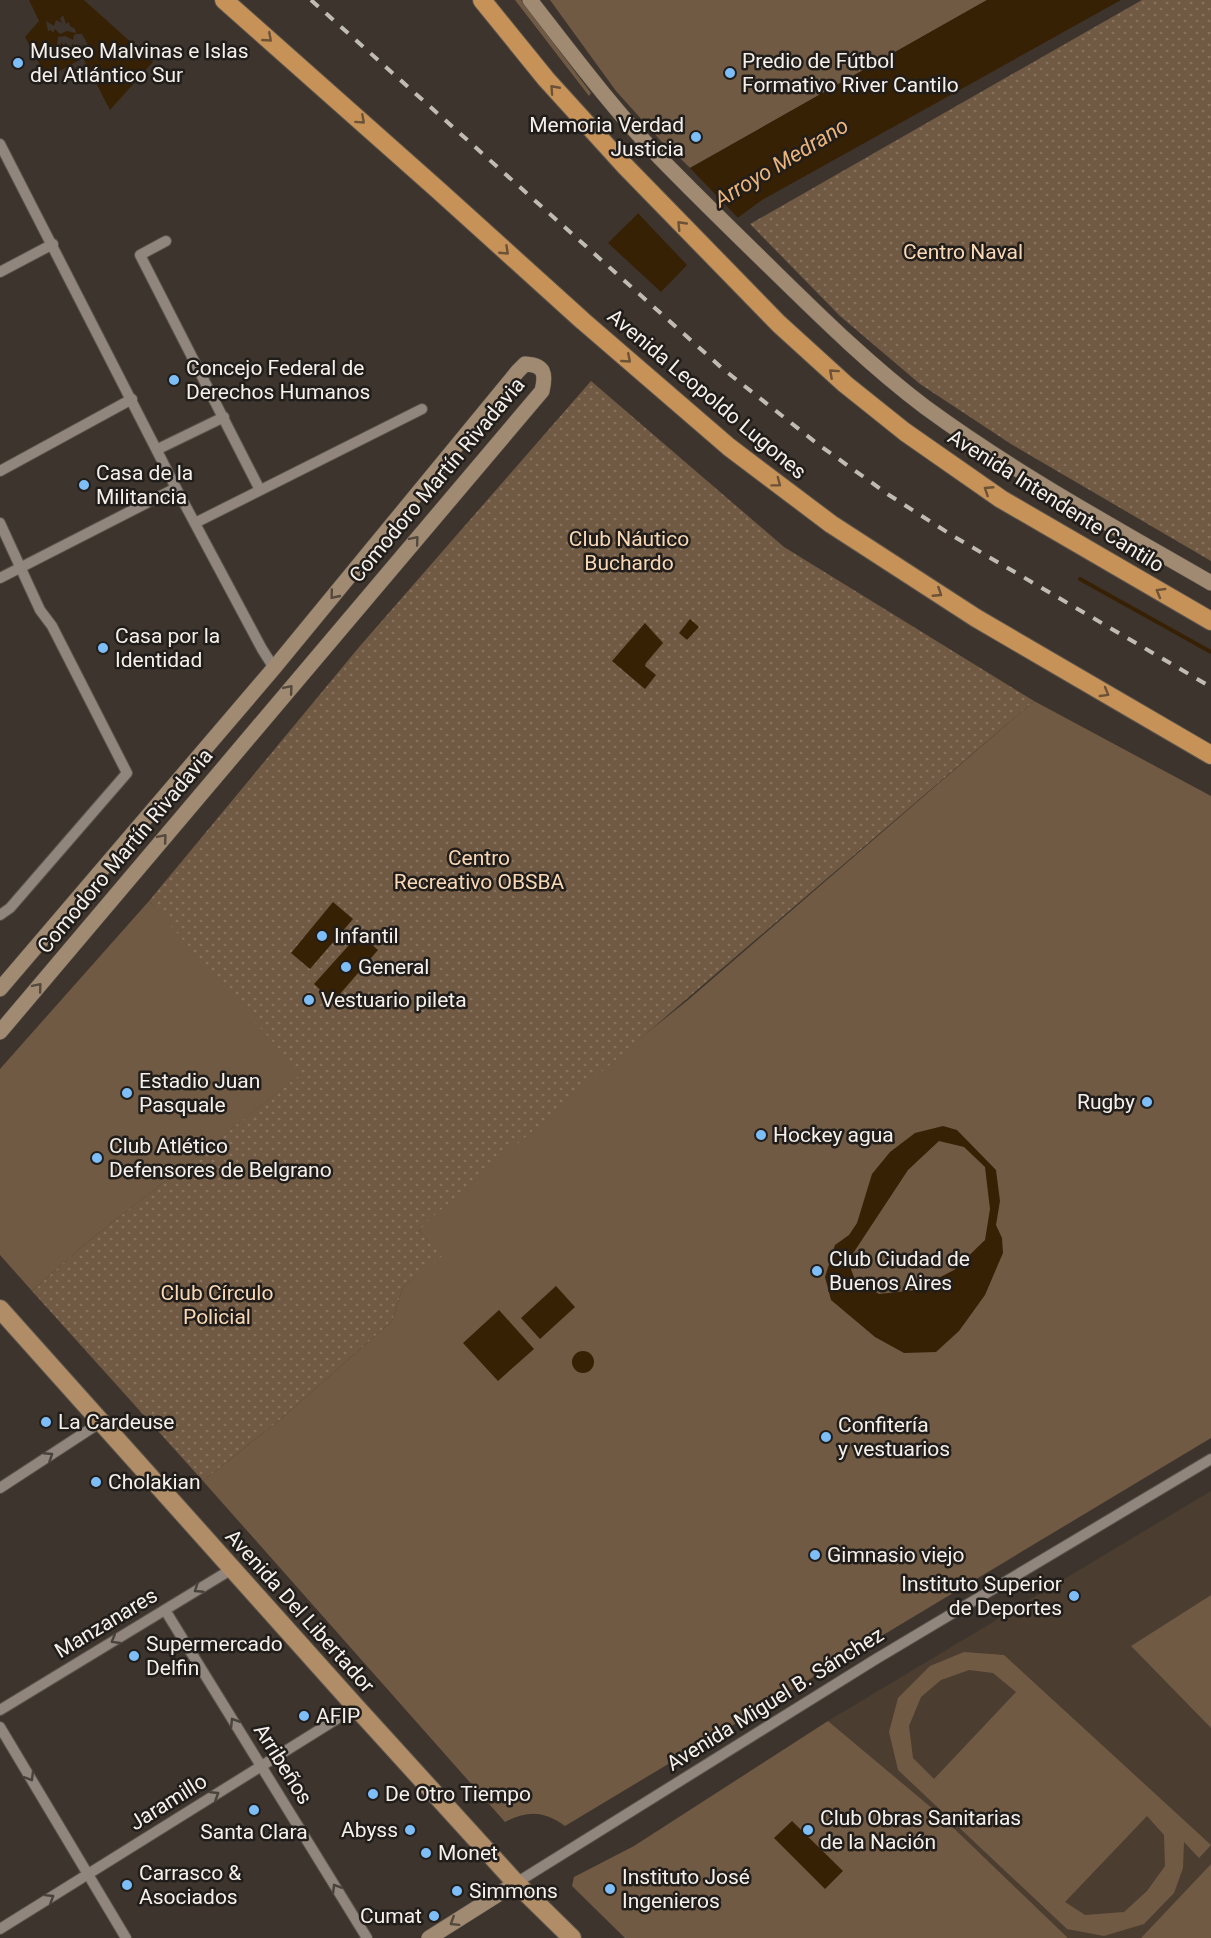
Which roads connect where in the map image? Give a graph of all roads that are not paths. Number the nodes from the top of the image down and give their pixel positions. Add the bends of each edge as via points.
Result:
1 (224, 0) edge
2 (482, 0) edge
3 (530, 0) edge
4 (0, 144) edge
5 (3, 157) edge
6 (165, 241) dead end
7 (53, 244) junction
8 (0, 272) edge
9 (132, 399) junction
10 (422, 409) dead end
11 (224, 417) junction
12 (158, 449) junction
13 (0, 471) edge
14 (177, 488) junction
15 (260, 490) junction
16 (0, 522) edge
17 (195, 523) junction
18 (20, 568) junction
19 (0, 578) edge
20 (1211, 583) edge
21 (1211, 621) edge
22 (298, 638) junction
23 (320, 653) junction
24 (274, 668) junction
25 (1211, 755) edge
26 (0, 915) edge
27 (0, 989) edge
28 (0, 1032) edge
29 (0, 1309) edge
30 (101, 1422) junction
31 (1211, 1459) edge
32 (0, 1488) edge
33 (232, 1569) junction
34 (165, 1610) junction
35 (356, 1707) junction
36 (0, 1710) edge
37 (0, 1726) edge
38 (262, 1766) junction
39 (88, 1874) junction
40 (516, 1883) junction
41 (0, 1929) edge
42 (126, 1938) edge
43 (366, 1938) edge
44 (429, 1938) edge
45 (572, 1938) edge

1 -> 25 highway, Avenida Leopoldo Lugones via 729,447 831,524 976,618
21 -> 2 highway, Avenida Intendente Cantilo via 1001,499 875,409 804,347 711,256 546,79
3 - 20 street, Avenida Intendente Cantilo via 608,99 676,174 866,358 925,407 1041,484
4 - 5 street
5 - 7 street
6 - 11 street via 140,255
7 - 8 street
7 - 9 street
9 - 12 street
9 - 13 street
10 - 15 street
11 - 12 street
11 - 15 street
12 - 14 street
14 - 17 street
14 - 18 street
15 - 17 street
16 - 18 street
17 - 24 street
18 - 19 street
18 - 26 street via 126,773
22 - 23 street
23 -> 22 street, Comodoro Martín Rivadavia via 542,391 543,370 536,364 525,364 518,371
22 - 24 street, Comodoro Martín Rivadavia
28 -> 23 street, Comodoro Martín Rivadavia
24 - 27 street, Comodoro Martín Rivadavia
29 - 30 main road, Avenida Del Libertador
32 -> 30 street
30 - 33 main road, Avenida Del Libertador
31 - 40 street, Avenida Miguel B. Sánchez via 876,1659
33 -> 34 street, Manzanares
33 - 35 main road, Avenida Del Libertador
34 -> 36 street, Manzanares
38 -> 34 street, Arribeños
35 - 38 street, Jaramillo
35 - 40 main road, Avenida Del Libertador
37 -> 39 street
39 -> 38 street, Jaramillo
43 -> 38 street, Arribeños
41 -> 39 street, Jaramillo
39 - 42 street
40 -> 44 street
40 - 45 main road, Avenida Del Libertador

